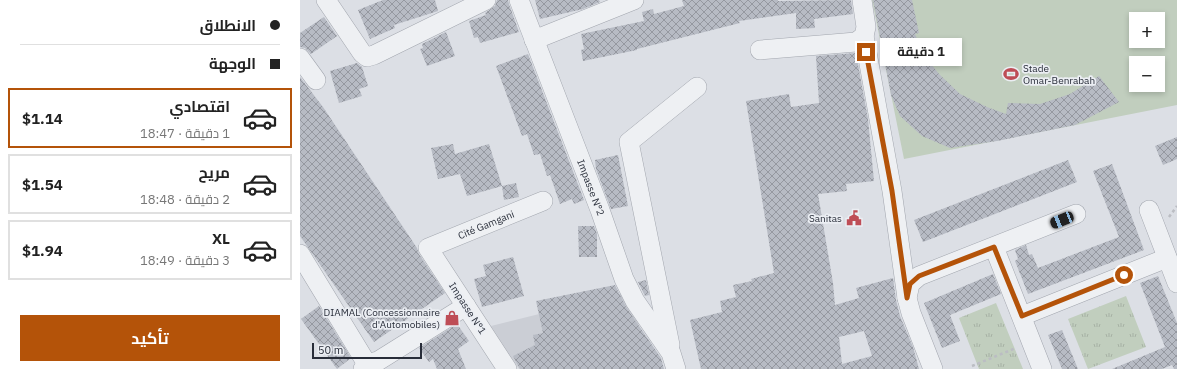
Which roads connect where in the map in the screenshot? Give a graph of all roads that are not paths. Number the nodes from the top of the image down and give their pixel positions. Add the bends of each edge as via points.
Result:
1 (326, 0) edge
2 (486, 0) edge
3 (518, 0) edge
4 (634, 0) edge
5 (862, 0) edge
6 (864, 36) junction
7 (534, 40) junction
8 (760, 50) dead end
9 (300, 58) edge
10 (316, 80) dead end
11 (697, 87) dead end
12 (543, 201) dead end
13 (1149, 210) dead end
14 (1076, 214) dead end
15 (994, 247) junction
16 (428, 248) joint
17 (300, 254) edge
18 (1168, 258) junction
19 (1177, 283) edge
20 (907, 298) junction
21 (466, 306) junction
22 (1022, 316) junction
23 (673, 361) edge
24 (365, 367) edge
25 (507, 369) edge
26 (933, 369) edge
27 (1042, 369) edge

1 - 2 street via 367,57
3 - 7 street, Impasse N°2
4 - 7 street
5 - 6 street via 866,27
6 - 8 street via 856,42
6 - 20 street via 892,191
7 - 23 street, Impasse N°2 via 624,279
9 - 10 street
11 - 23 street via 629,142
12 - 16 street, Cité Gamgani
13 - 18 street
14 - 15 street
15 - 20 street via 919,276 910,284
15 - 22 street
16 - 21 street, Impasse N°1
17 - 24 street
18 - 19 street
18 - 22 street
20 - 26 street
21 - 24 street
21 - 25 street, Impasse N°1
22 - 27 street

